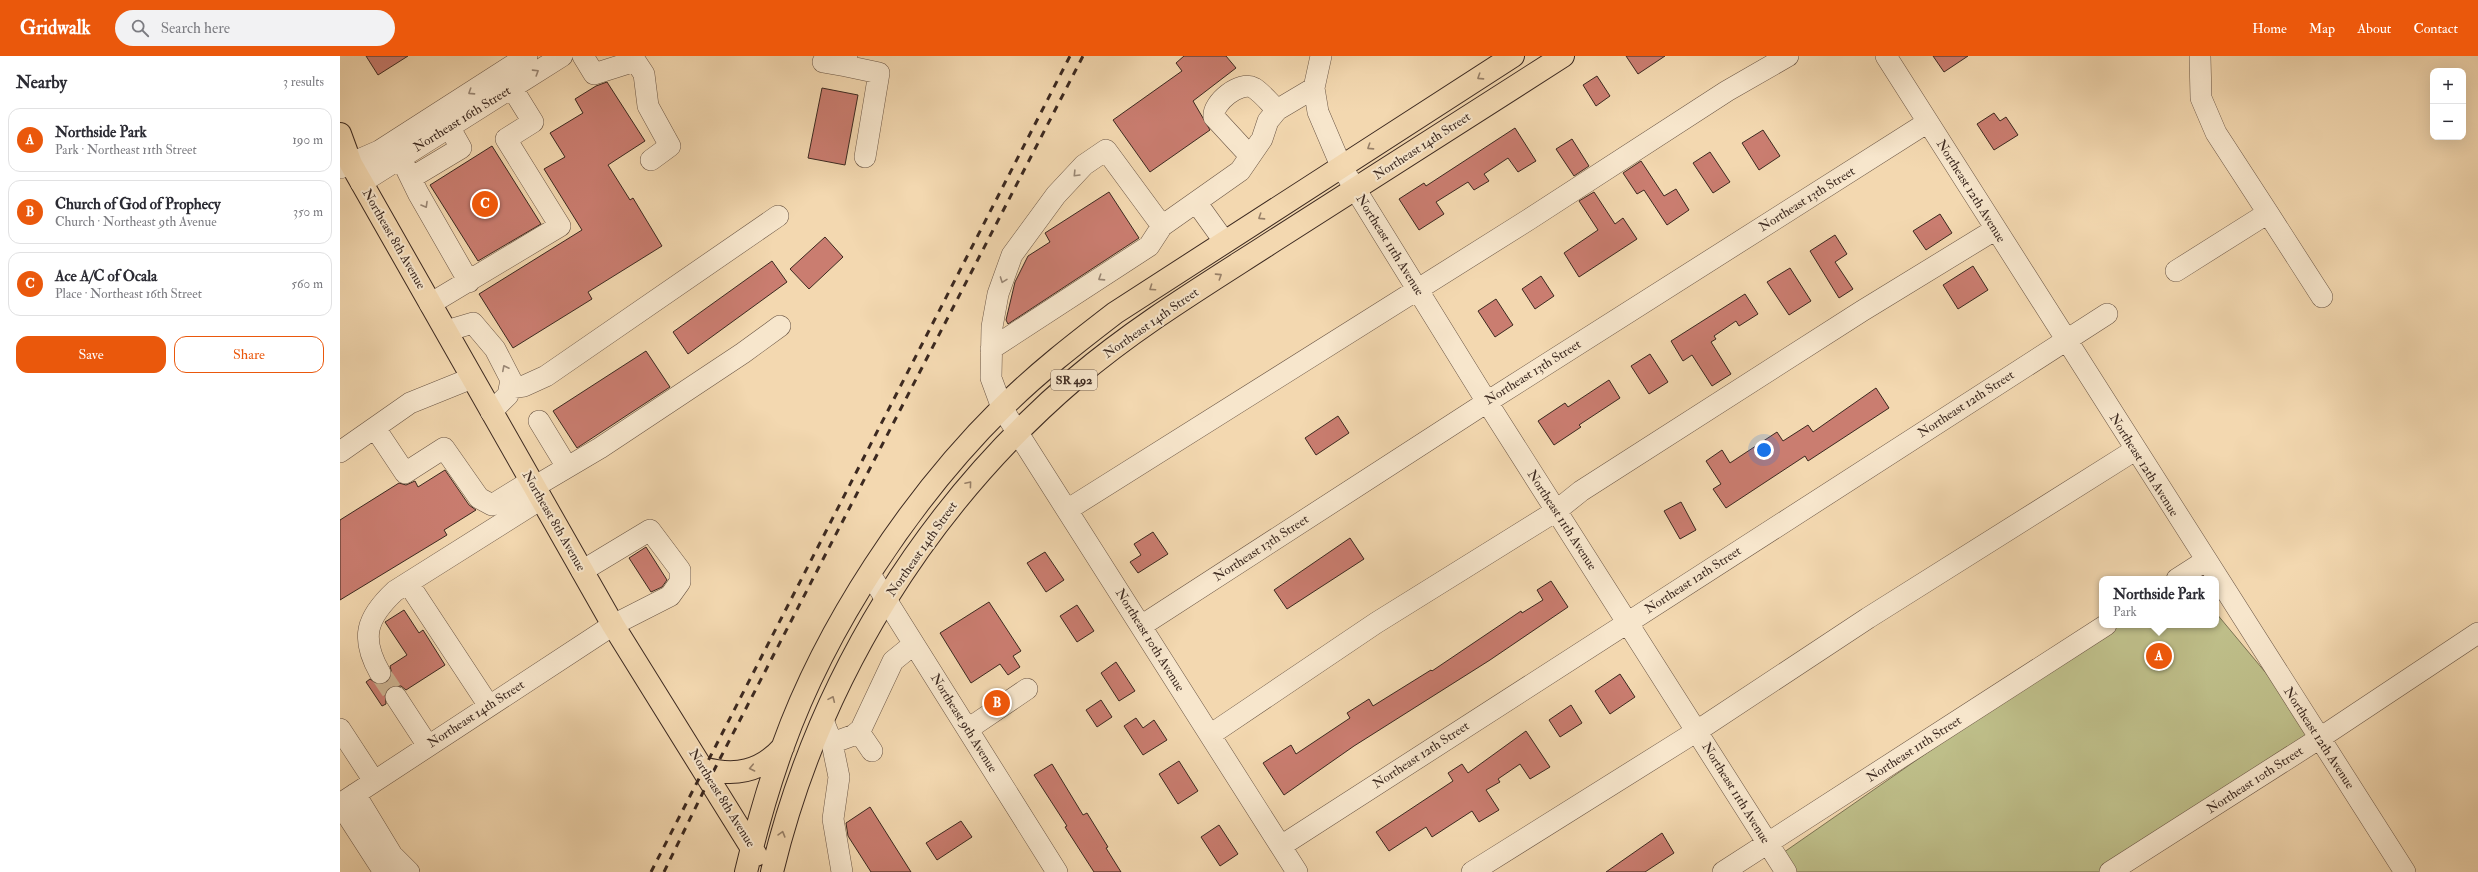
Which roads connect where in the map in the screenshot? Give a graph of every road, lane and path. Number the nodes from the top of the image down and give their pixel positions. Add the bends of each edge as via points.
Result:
1 (528, 56) edge
2 (562, 56) edge
3 (583, 56) edge
4 (1321, 56) edge
5 (1513, 56) edge
6 (1563, 56) edge
7 (1788, 56) edge
8 (1886, 56) edge
9 (2200, 56) edge
10 (634, 58) edge
11 (846, 61) edge
12 (823, 62) dead end
13 (501, 87) junction
14 (1314, 88) junction
15 (1277, 110) junction
16 (445, 119) junction
17 (1928, 122) junction
18 (340, 134) edge
19 (397, 150) junction
20 (1250, 156) junction
21 (865, 157) dead end
22 (650, 160) dead end
23 (345, 166) edge
24 (1341, 166) junction
25 (411, 178) junction
26 (361, 183) junction
27 (1355, 189) junction
28 (1196, 202) junction
29 (2268, 213) junction
30 (778, 216) dead end
31 (1162, 226) junction
32 (1996, 229) junction
33 (1224, 241) junction
34 (2176, 271) dead end
35 (469, 282) junction
36 (1417, 289) junction
37 (2322, 297) dead end
38 (430, 304) junction
39 (2106, 314) dead end
40 (780, 326) dead end
41 (446, 331) junction
42 (2066, 340) junction
43 (991, 349) junction
44 (472, 378) junction
45 (510, 388) junction
46 (1487, 402) junction
47 (1002, 408) junction
48 (491, 412) junction
49 (539, 421) dead end
50 (375, 428) junction
51 (1017, 432) junction
52 (2135, 450) junction
53 (340, 452) edge
54 (567, 467) junction
55 (535, 489) junction
56 (1067, 510) junction
57 (1556, 511) junction
58 (2205, 561) junction
59 (582, 571) junction
60 (870, 574) junction
61 (2182, 576) edge
62 (2215, 576) edge
63 (408, 583) junction
64 (2219, 583) edge
65 (886, 599) junction
66 (1627, 622) junction
67 (613, 625) junction
68 (1141, 626) junction
69 (2101, 628) edge
70 (2478, 633) edge
71 (914, 644) junction
72 (380, 673) tunnel mouth
73 (1027, 689) dead end
74 (396, 697) tunnel mouth
75 (489, 706) junction
76 (823, 720) junction
77 (968, 729) junction
78 (340, 730) edge
79 (1697, 731) junction
80 (859, 732) junction
81 (1210, 735) junction
82 (2320, 738) junction
83 (832, 743) junction
84 (428, 746) junction
85 (783, 747) junction
86 (872, 751) dead end
87 (703, 768) junction
88 (374, 781) junction
89 (345, 800) edge
90 (1768, 844) junction
91 (1280, 846) junction
92 (752, 848) junction
93 (384, 872) edge
94 (409, 872) edge
95 (746, 872) edge
96 (767, 872) edge
97 (772, 872) edge
98 (842, 872) edge
99 (1057, 872) edge
100 (1297, 872) edge
101 (1472, 872) edge
102 (1723, 872) edge
103 (1786, 872) edge
104 (2110, 872) edge
105 (2405, 872) edge

1 - 13 street, Northeast 16th Street
13 -> 2 street, Northeast 16th Street
3 - 10 street via 594,74
4 - 14 street
5 -> 24 main road, Northeast 14th Street / SR 492
6 - 27 main road, Northeast 14th Street / SR 492
7 - 36 street via 1727,91
8 - 17 street, Northeast 12th Avenue
9 - 29 street via 2201,98 2216,133
10 - 22 street via 644,74 648,106 670,146
11 - 12 street
11 - 21 street via 879,73
13 - 16 street, Northeast 16th Street
13 - 35 street via 533,122 506,139 560,226
14 - 15 street
14 - 24 street, Northeast 11th Avenue via 1318,112
15 - 20 street via 1268,121 1262,139
15 - 20 street via 1253,88 1246,87 1238,89 1213,111 1214,117
16 - 19 street, Northeast 16th Street
16 - 25 street via 461,148
17 - 32 street, Northeast 12th Avenue
17 - 46 street, Northeast 13th Street
18 - 23 main road, Northeast 8th Avenue
19 - 23 street, Northeast 16th Street
19 - 25 street
19 - 26 street, Northeast 16th Street
20 - 28 street via 1240,171
23 - 26 main road, Northeast 8th Avenue
24 - 27 street, Northeast 11th Avenue
24 -> 33 main road, Northeast 14th Street / SR 492
25 -> 35 street
26 - 38 main road, Northeast 8th Avenue
27 - 36 street, Northeast 11th Avenue
51 -> 27 main road, Northeast 14th Street / SR 492 via 1078,376 1132,334
28 - 31 street
28 - 33 street
29 - 34 street
29 - 37 street
30 - 45 street via 546,376 524,386
31 -> 43 street via 1149,246
31 -> 43 street, Northeast 10th Avenue via 1106,150 1084,165 1056,195 1012,255 998,294
32 - 42 street, Northeast 12th Avenue
32 - 57 street via 1862,311 1581,491
33 -> 47 main road, Northeast 14th Street / SR 492 via 1115,313 1070,348
35 - 38 street
36 - 46 street, Northeast 11th Avenue
36 - 56 street
38 - 41 main road, Northeast 8th Avenue
39 - 42 street, Northeast 12th Street
40 - 54 street via 743,354
41 - 44 main road, Northeast 8th Avenue
45 -> 41 street via 511,380 496,349 473,323
42 - 52 street, Northeast 12th Avenue
42 - 66 street, Northeast 12th Street
43 - 47 street, Northeast 10th Avenue via 991,378
44 - 48 main road, Northeast 8th Avenue
44 - 50 street via 410,403
45 - 48 street via 508,395
46 - 57 street, Northeast 11th Avenue
46 - 68 street, Northeast 13th Street
47 - 51 street, Northeast 10th Avenue
47 - 60 main road, Northeast 14th Street / SR 492 via 929,490
48 - 55 main road, Northeast 8th Avenue
49 - 54 street
50 - 53 street
50 - 55 street via 404,473 444,448 479,498 492,505
51 - 56 street, Northeast 10th Avenue
65 -> 51 main road, Northeast 14th Street / SR 492 via 956,500
52 - 58 street, Northeast 12th Avenue
52 - 79 street via 1868,618
54 - 55 street
55 - 59 main road, Northeast 8th Avenue
55 - 63 street
56 - 68 street, Northeast 10th Avenue
57 - 66 street, Northeast 11th Avenue
57 - 81 street via 1376,623
58 - 61 street
58 - 62 street, Northeast 12th Avenue
59 - 67 main road, Northeast 8th Avenue
59 - 67 street, Northeast 14th Street via 650,530 680,570 680,582 670,596
60 - 65 street, Northeast 9th Avenue
60 - 85 main road, Northeast 14th Street / SR 492 via 810,682
63 - 72 street via 381,604 372,618 367,639 370,656
63 - 75 street
64 - 82 street, Northeast 12th Avenue
65 - 71 street, Northeast 9th Avenue
76 -> 65 main road, Northeast 14th Street / SR 492 via 838,686
66 - 79 street, Northeast 11th Avenue
66 - 91 street, Northeast 12th Street
67 - 75 street, Northeast 14th Street
67 - 87 main road, Northeast 8th Avenue
68 - 81 street, Northeast 10th Avenue
69 - 90 street, Northeast 11th Street
70 - 82 street, Northeast 10th Street
71 - 77 street, Northeast 9th Avenue
71 - 80 street via 893,661
73 - 77 street
74 - 84 street
75 - 84 street, Northeast 14th Street
76 - 83 street
97 -> 76 main road, Northeast 14th Street / SR 492 via 789,811
77 - 99 street, Northeast 9th Avenue
78 - 88 street
79 - 90 street, Northeast 11th Avenue
79 - 101 street
80 - 83 street
80 - 86 street
81 - 91 street, Northeast 10th Avenue
82 - 104 street, Northeast 10th Street
82 - 105 street, Northeast 12th Avenue
83 - 98 street via 839,777 833,818
84 - 88 street, Northeast 14th Street
85 -> 87 main road via 763,766 730,771
85 - 92 main road, Northeast 14th Street / SR 492
87 - 92 main road, Northeast 8th Avenue
88 - 89 street, Northeast 14th Street
89 - 93 street
89 - 94 street
90 - 102 street, Northeast 11th Street
90 - 103 street, Northeast 11th Avenue
91 - 100 street, Northeast 10th Avenue
92 - 95 main road, Northeast 14th Street / SR 492
92 - 96 main road, Northeast 8th Avenue

